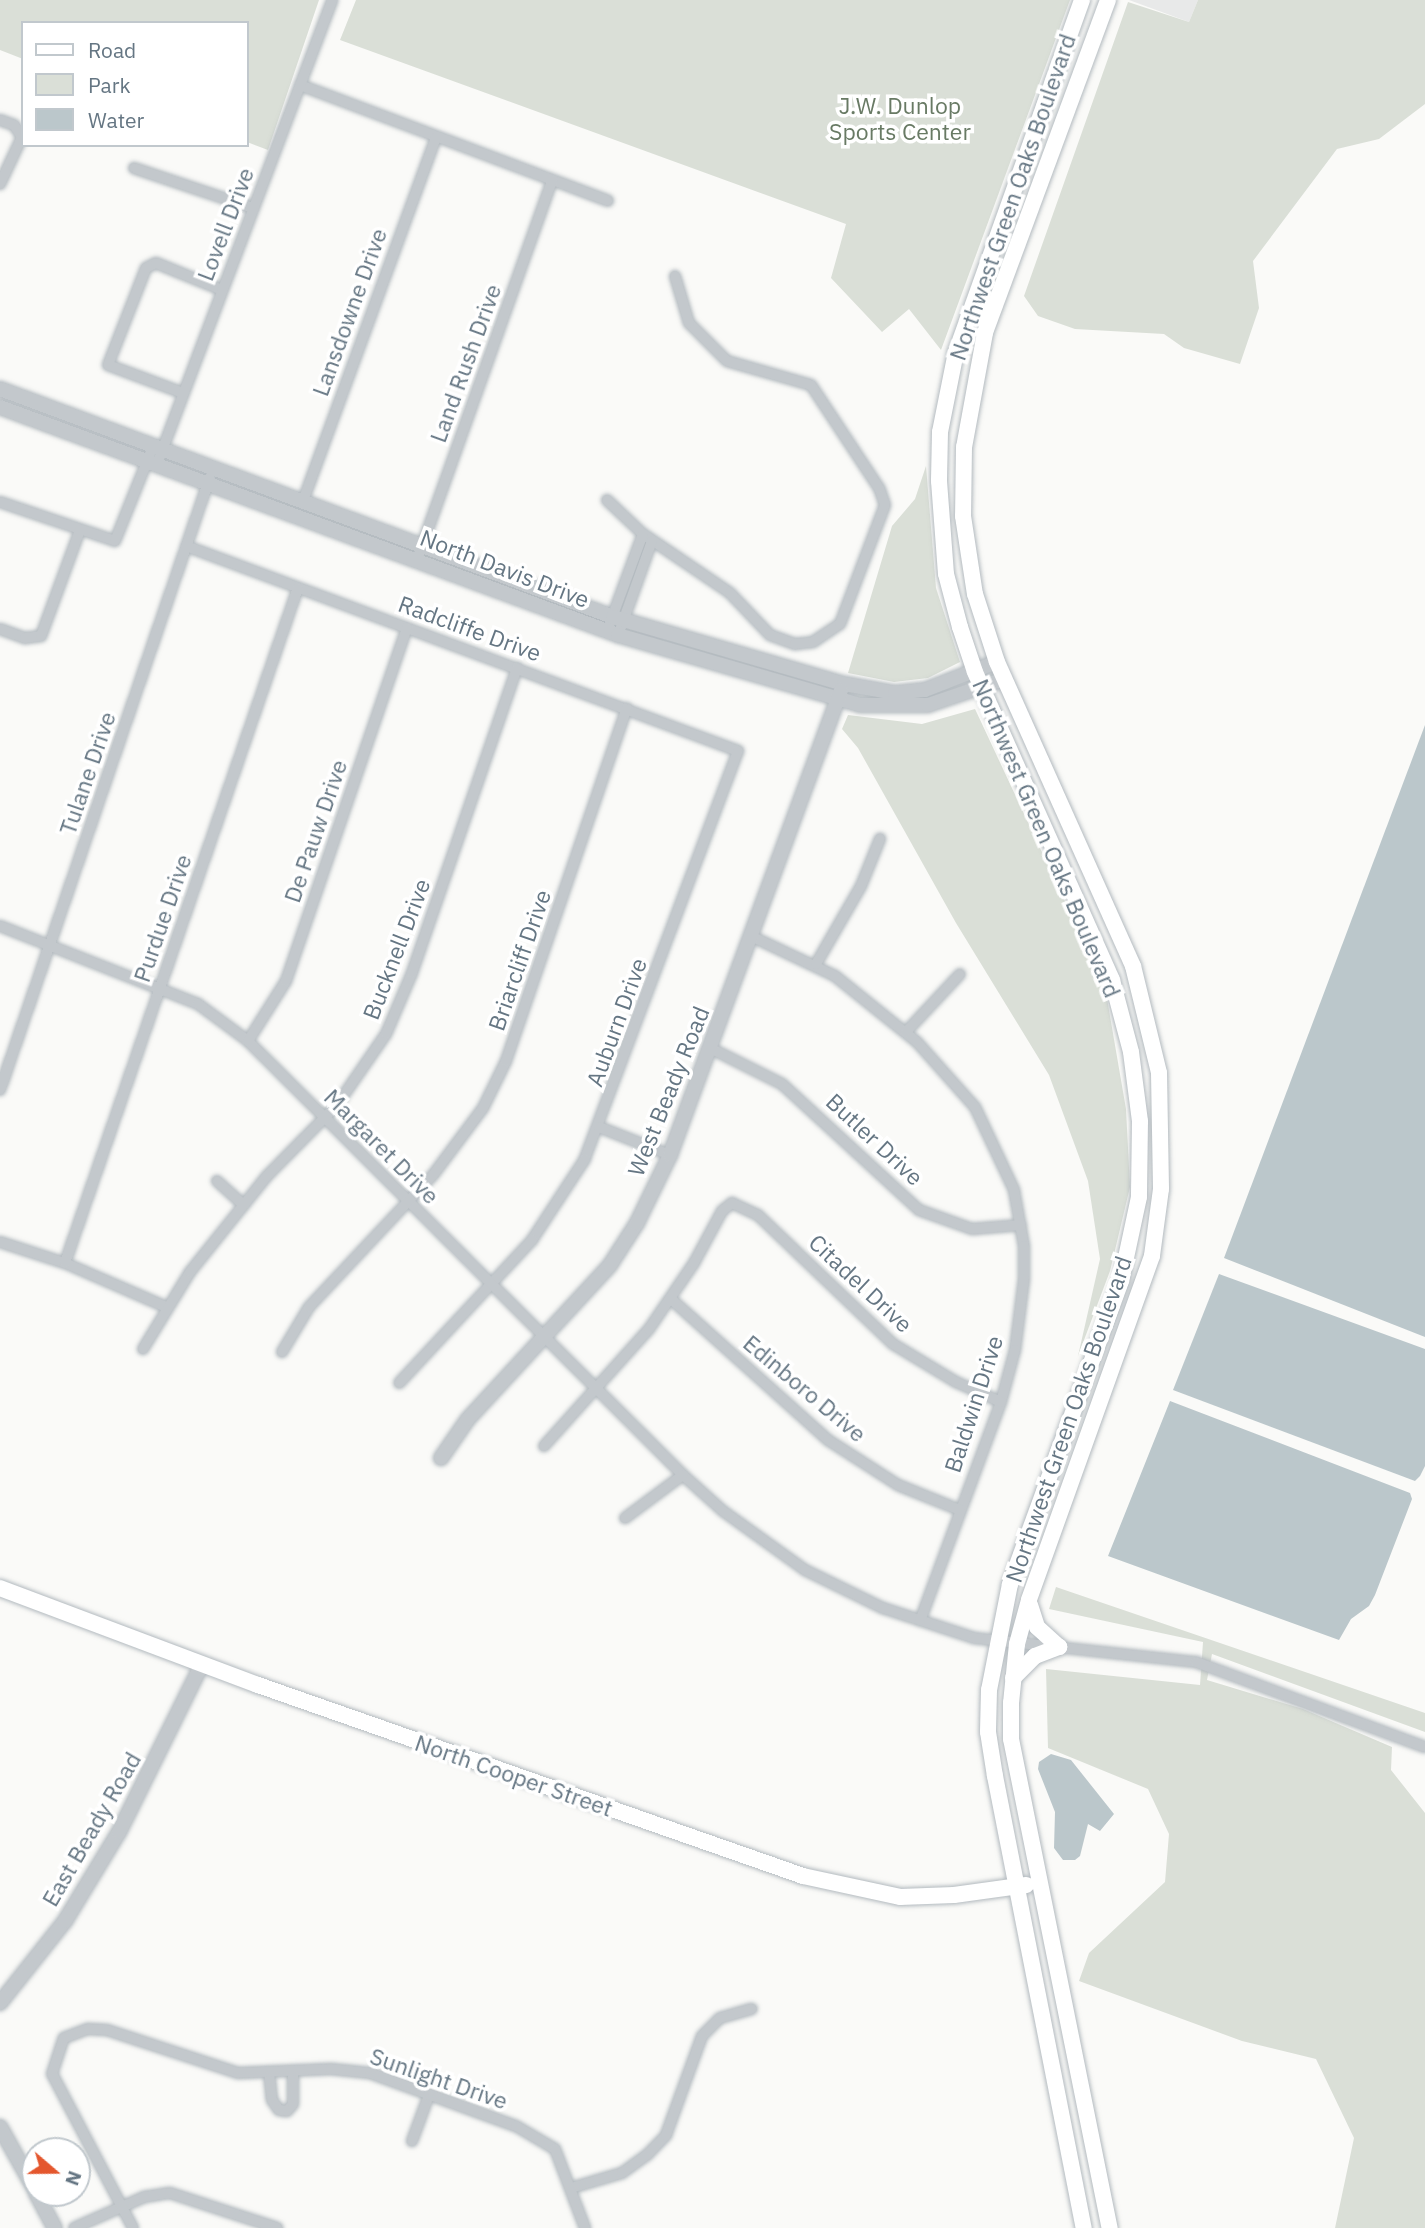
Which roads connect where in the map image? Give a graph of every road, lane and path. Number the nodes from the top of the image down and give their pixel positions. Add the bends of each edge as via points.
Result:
1 (332, 0) edge
2 (1082, 0) edge
3 (1108, 0) edge
4 (300, 85) junction
5 (0, 120) edge
6 (21, 136) edge
7 (436, 138) junction
8 (21, 139) edge
9 (134, 169) dead end
10 (552, 180) junction
11 (0, 184) edge
12 (608, 201) dead end
13 (253, 208) junction
14 (992, 243) junction
15 (1015, 251) junction
16 (675, 276) dead end
17 (222, 290) junction
18 (0, 389) edge
19 (183, 393) junction
20 (0, 407) edge
21 (158, 447) junction
22 (153, 462) junction
23 (211, 475) junction
24 (607, 500) dead end
25 (303, 501) junction
26 (0, 502) edge
27 (80, 530) junction
28 (647, 537) junction
29 (186, 546) junction
30 (420, 552) junction
31 (298, 588) junction
32 (615, 626) junction
33 (407, 628) junction
34 (0, 629) edge
35 (997, 662) junction
36 (517, 668) junction
37 (975, 671) junction
38 (1004, 679) junction
39 (982, 688) junction
40 (841, 691) junction
41 (627, 708) junction
42 (738, 751) joint
43 (880, 839) dead end
44 (0, 926) edge
45 (753, 937) junction
46 (51, 945) junction
47 (816, 964) junction
48 (961, 974) dead end
49 (160, 988) junction
50 (906, 1032) junction
51 (248, 1041) junction
52 (710, 1048) junction
53 (0, 1090) edge
54 (323, 1118) junction
55 (599, 1127) junction
56 (670, 1155) junction
57 (216, 1181) dead end
58 (408, 1201) junction
59 (244, 1205) junction
60 (1021, 1225) junction
61 (0, 1242) edge
62 (65, 1263) junction
63 (492, 1284) junction
64 (671, 1299) junction
65 (166, 1307) junction
66 (544, 1337) junction
67 (144, 1349) dead end
68 (282, 1352) dead end
69 (399, 1383) dead end
70 (595, 1388) junction
71 (1001, 1402) junction
72 (544, 1446) dead end
73 (441, 1458) dead end
74 (682, 1475) junction
75 (960, 1510) junction
76 (625, 1518) dead end
77 (0, 1588) edge
78 (1029, 1600) junction
79 (920, 1621) junction
80 (996, 1641) junction
81 (1017, 1644) junction
82 (1059, 1647) junction
83 (202, 1664) junction
84 (1013, 1678) junction
85 (1425, 1747) edge
86 (1041, 1882) junction
87 (1018, 1886) junction
88 (0, 2003) edge
89 (752, 2009) dead end
90 (1076, 2064) junction
91 (1052, 2070) junction
92 (292, 2071) junction
93 (269, 2072) junction
94 (429, 2095) junction
95 (0, 2127) edge
96 (412, 2141) dead end
97 (21, 2165) edge
98 (571, 2188) junction
99 (121, 2206) junction
100 (44, 2207) edge
101 (55, 2228) edge
102 (74, 2228) edge
103 (133, 2228) edge
104 (277, 2228) edge
105 (585, 2228) edge
106 (1084, 2228) edge
107 (1110, 2228) edge

1 - 4 street, Lovell Drive
2 - 14 main road, Northwest Green Oaks Boulevard
3 - 15 main road, Northwest Green Oaks Boulevard
4 - 7 street
4 - 13 street, Lovell Drive
5 - 6 street via 14,125
7 - 10 street
7 - 25 street, Lansdowne Drive
8 - 11 street
9 - 13 street
10 - 12 street
10 - 30 street, Land Rush Drive
13 - 17 street, Lovell Drive
14 - 15 main road
14 - 37 main road, Northwest Green Oaks Boulevard via 956,352 940,444 946,574
15 - 35 main road, Northwest Green Oaks Boulevard via 979,355 964,447 963,516 975,594
16 - 28 street via 689,323 727,361 811,385 879,488 885,505 840,624 813,642 795,643 770,635 730,593
17 - 19 street, Lovell Drive
17 - 19 street via 156,263 146,268 108,365
18 - 21 street, North Davis Drive
19 - 21 street, Lovell Drive
20 - 22 street, North Davis Drive
21 - 22 street, Lovell Drive
21 - 23 street, North Davis Drive
22 - 23 street, North Davis Drive
22 - 27 street, Lovell Drive via 116,541
23 - 25 street, North Davis Drive
23 - 29 street, Tulane Drive
23 - 30 street, North Davis Drive
24 - 28 street
25 - 30 street, North Davis Drive
26 - 27 street
27 - 34 street via 41,636 34,640
28 - 32 street
29 - 31 street, Radcliffe Drive
29 - 46 street, Tulane Drive
30 - 32 street, North Davis Drive
31 - 33 street, Radcliffe Drive
31 - 49 street, Purdue Drive
32 - 40 street, North Davis Drive
33 - 36 street, Radcliffe Drive
33 - 51 street, De Pauw Drive via 286,981
35 - 37 street, North Davis Drive
35 - 38 main road, Northwest Green Oaks Boulevard
36 - 41 street, Radcliffe Drive
36 - 54 street, Bucknell Drive via 400,1006 373,1058
37 - 39 main road, Northwest Green Oaks Boulevard
37 - 40 street, North Davis Drive via 915,691
38 - 39 street, North Davis Drive
38 - 78 main road, Northwest Green Oaks Boulevard via 1133,966 1159,1073 1163,1124 1152,1256
39 - 40 street, North Davis Drive via 928,705 895,708
39 - 80 main road, Northwest Green Oaks Boulevard via 1112,980 1131,1052 1140,1121 1139,1197 1121,1281 1010,1584
40 - 45 street, West Beady Road
41 - 42 street, Radcliffe Drive
41 - 58 street, Briarcliff Drive via 506,1061 460,1143
42 - 55 street, Auburn Drive
43 - 47 street via 861,886
44 - 46 street, Margaret Drive
45 - 47 street, Baldwin Drive
45 - 52 street, West Beady Road
46 - 49 street, Margaret Drive
46 - 53 street, Tulane Drive
47 - 50 street, Baldwin Drive
48 - 50 street
49 - 51 street, Margaret Drive via 198,1004
49 - 62 street, Purdue Drive
50 - 60 street, Baldwin Drive via 975,1107 989,1130 1007,1170
51 - 54 street, Margaret Drive
52 - 56 street, West Beady Road
52 - 60 street, Butler Drive via 782,1084 919,1210 972,1229
54 - 58 street, Margaret Drive
54 - 59 street, Bucknell Drive
55 - 56 street
55 - 63 street, Auburn Drive via 564,1194 532,1240
56 - 66 street, West Beady Road via 637,1223 610,1265
57 - 59 street
58 - 63 street, Margaret Drive
58 - 68 street, Briarcliff Drive via 309,1307
59 - 65 street, Bucknell Drive
60 - 71 street, Baldwin Drive via 1023,1305
61 - 62 street
62 - 65 street
63 - 66 street, Margaret Drive
63 - 69 street, Auburn Drive
64 - 70 street
64 - 71 street, Citadel Drive via 722,1210 738,1204 758,1214 893,1344 956,1382
64 - 75 street, Edinboro Drive via 828,1440 898,1485
65 - 67 street, Bucknell Drive
66 - 70 street, Margaret Drive
66 - 73 street, West Beady Road via 468,1419
70 - 72 street
70 - 74 street, Margaret Drive
71 - 75 street, Baldwin Drive
74 - 76 street
74 - 79 street, Margaret Drive via 784,1558 883,1608
75 - 79 street, Baldwin Drive
77 - 83 main road, North Cooper Street
78 - 81 main road, Northwest Green Oaks Boulevard
78 - 82 main road via 1037,1627
79 - 80 street, Margaret Drive
80 - 81 street, Margaret Drive
80 - 87 main road, Northwest Green Oaks Boulevard via 988,1732
81 - 82 street, Margaret Drive
81 - 84 main road, Northwest Green Oaks Boulevard
82 - 84 main road via 1035,1656
82 - 85 street, Margaret Drive via 1196,1662
83 - 87 main road, North Cooper Street via 803,1876 900,1897
83 - 88 street, East Beady Road via 119,1832 65,1921
84 - 86 main road, Northwest Green Oaks Boulevard via 1011,1739
86 - 87 main road, North Cooper Street
86 - 90 main road, Northwest Green Oaks Boulevard
87 - 91 main road, Northwest Green Oaks Boulevard
89 - 98 street via 720,2018 702,2036 666,2136 647,2155 622,2173
90 - 91 main road
90 - 107 main road, Northwest Green Oaks Boulevard
91 - 106 main road, Northwest Green Oaks Boulevard
92 - 93 street, Sunlight Drive
92 - 93 street via 293,2104 287,2111 272,2100
92 - 94 street, Sunlight Drive via 370,2073
93 - 99 street, Sunlight Drive via 229,2072 107,2030 88,2029 62,2042 52,2074
94 - 96 street
94 - 98 street, Sunlight Drive via 536,2135 555,2149
95 - 97 street
98 - 105 street, Sunlight Drive
99 - 102 street
99 - 103 street
99 - 104 street via 170,2193
100 - 101 street

